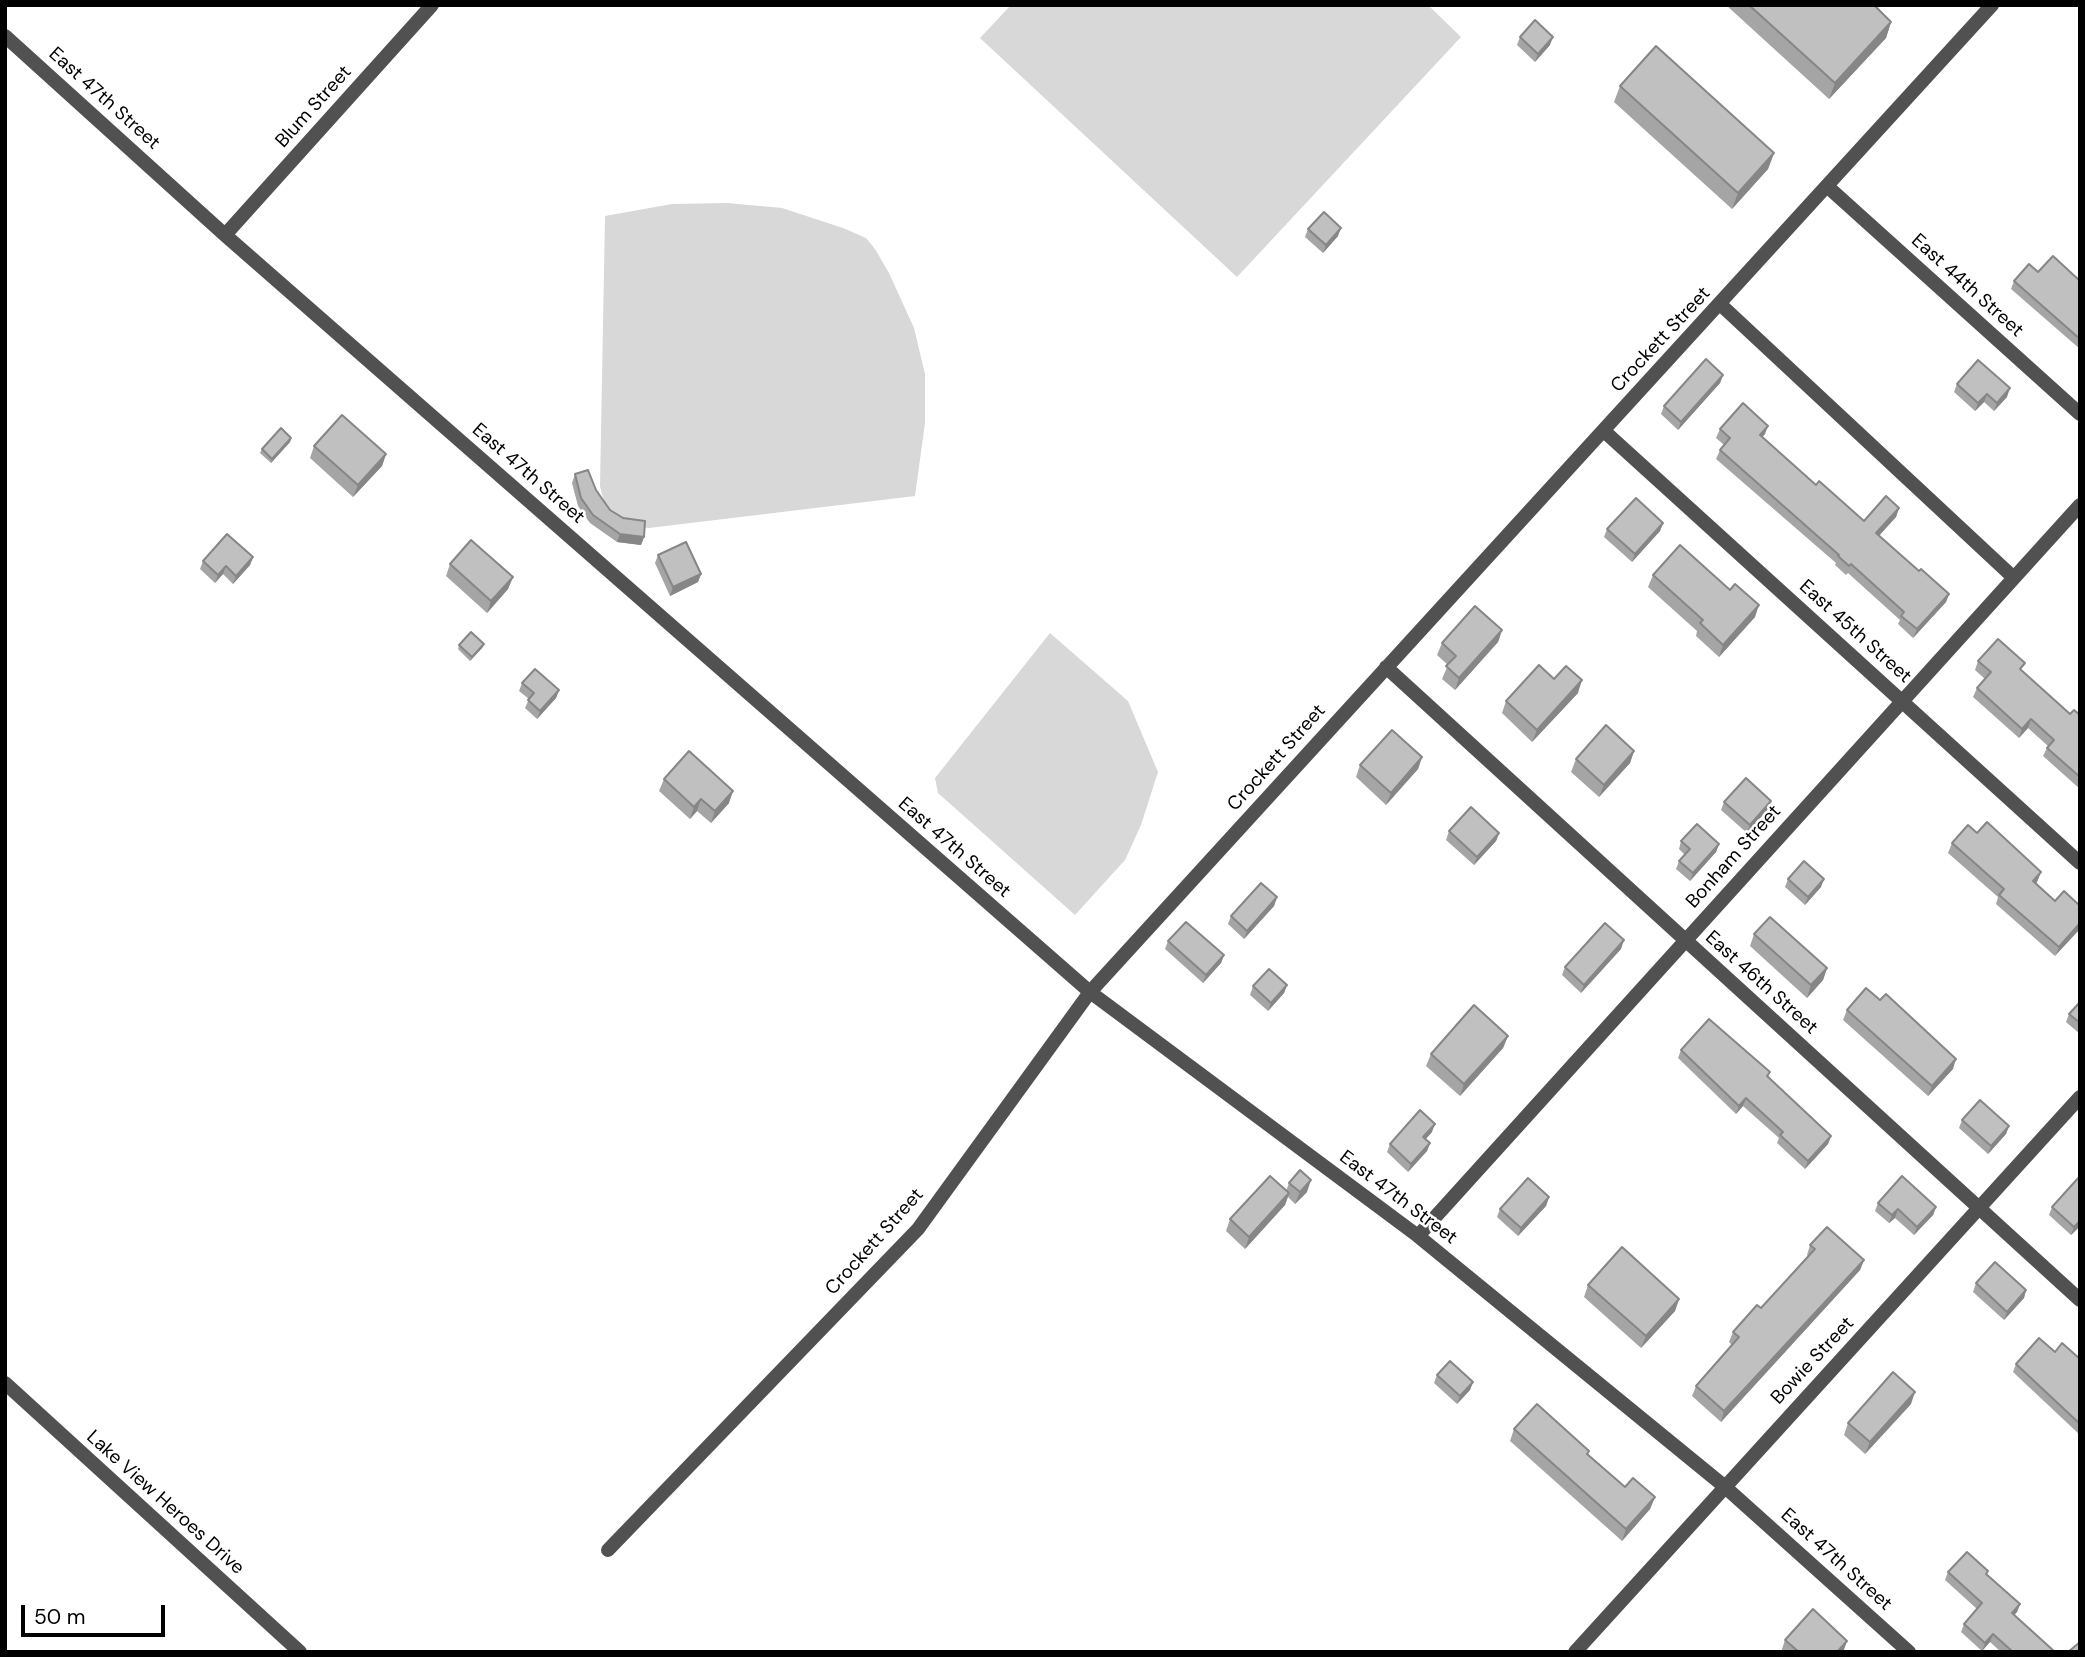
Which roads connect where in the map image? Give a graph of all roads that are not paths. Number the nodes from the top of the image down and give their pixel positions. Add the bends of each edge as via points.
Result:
1 (432, 5) edge
2 (1992, 5) edge
3 (5, 36) edge
4 (1828, 187) junction
5 (225, 235) junction
6 (1720, 304) junction
7 (2080, 414) edge
8 (1604, 431) junction
9 (2080, 505) edge
10 (2014, 578) junction
11 (1386, 667) junction
12 (1902, 701) junction
13 (2080, 863) edge
14 (1685, 940) junction
15 (1090, 992) junction
16 (2080, 1097) edge
17 (1980, 1208) junction
18 (1418, 1236) junction
19 (2080, 1300) edge
20 (5, 1383) edge
21 (1724, 1486) junction
22 (608, 1550) dead end
23 (300, 1652) edge
24 (1575, 1652) edge
25 (1909, 1652) edge

1 - 5 street, Blum Street
2 - 4 street, Crockett Street
3 - 5 street, East 47th Street
4 - 6 street, Crockett Street
4 - 7 street, East 44th Street
5 - 15 street, East 47th Street
6 - 8 street, Crockett Street
6 - 10 street
8 - 11 street, Crockett Street
8 - 12 street, East 45th Street
9 - 10 street, Bonham Street
10 - 12 street, Bonham Street
11 - 14 street, East 46th Street
11 - 15 street, Crockett Street
12 - 13 street, East 45th Street
12 - 14 street, Bonham Street
14 - 17 street, East 46th Street
14 - 18 street, Bonham Street
15 - 18 street, East 47th Street
15 - 22 street, Crockett Street via 918,1229
16 - 17 street, Bowie Street
17 - 19 street, East 46th Street
17 - 21 street, Bowie Street
18 - 21 street, East 47th Street
20 - 23 street, Lake View Heroes Drive
21 - 24 street, Bowie Street
21 - 25 street, East 47th Street

